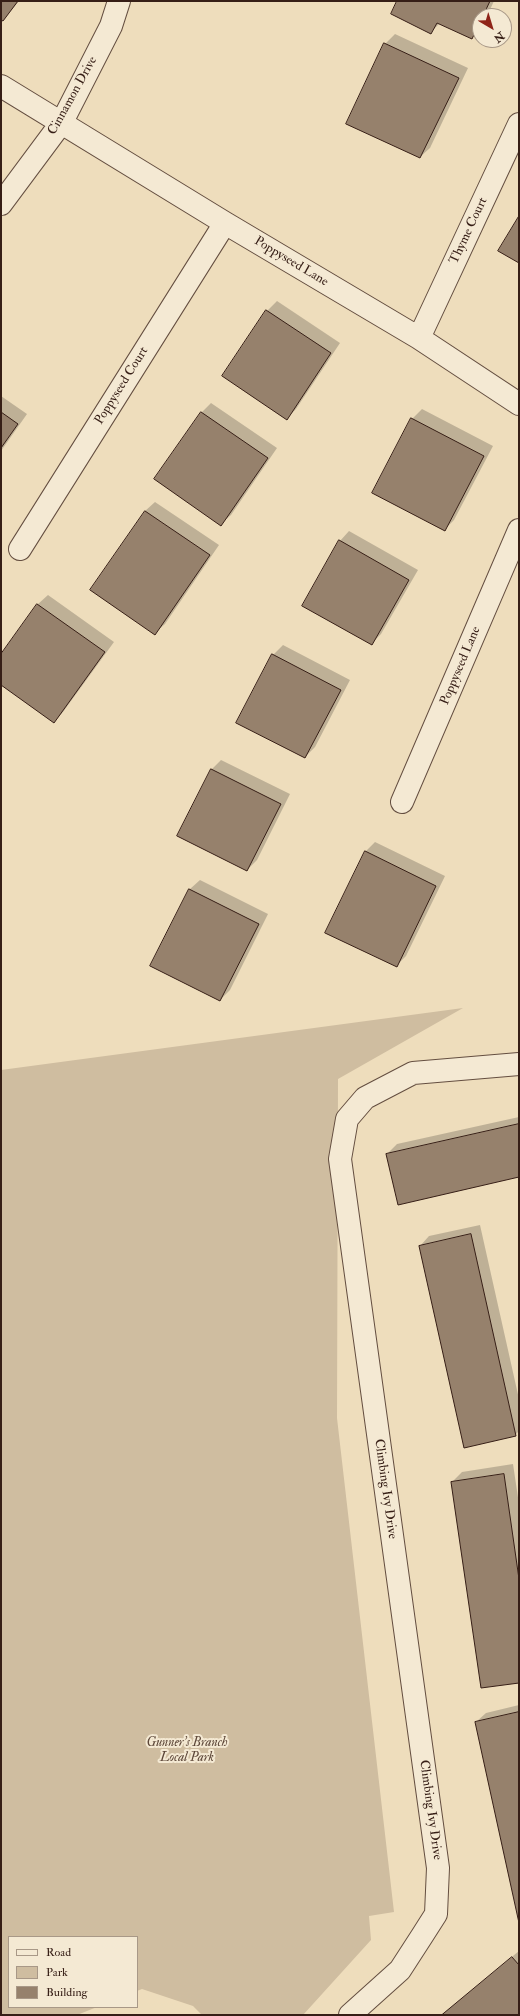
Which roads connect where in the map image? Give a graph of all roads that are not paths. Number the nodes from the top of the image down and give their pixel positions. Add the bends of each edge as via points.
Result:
1 (119, 1) edge
2 (1, 86) edge
3 (62, 122) junction
4 (519, 124) edge
5 (1, 204) edge
6 (224, 223) junction
7 (418, 338) junction
8 (519, 404) edge
9 (519, 530) edge
10 (20, 549) dead end
11 (402, 802) dead end
12 (519, 1064) edge
13 (350, 2015) edge

1 - 3 street, Cinnamon Drive via 111,26
2 - 3 street, Poppyseed Lane
3 - 5 street, Cinnamon Drive
3 - 6 street, Poppyseed Lane
4 - 7 street, Thyme Court
6 - 7 street, Poppyseed Lane
6 - 10 street, Poppyseed Court
7 - 8 street, Poppyseed Lane
9 - 11 street, Poppyseed Lane
12 - 13 street, Climbing Ivy Drive via 412,1073 365,1098 347,1119 340,1160 438,1868 436,1914 400,1970

